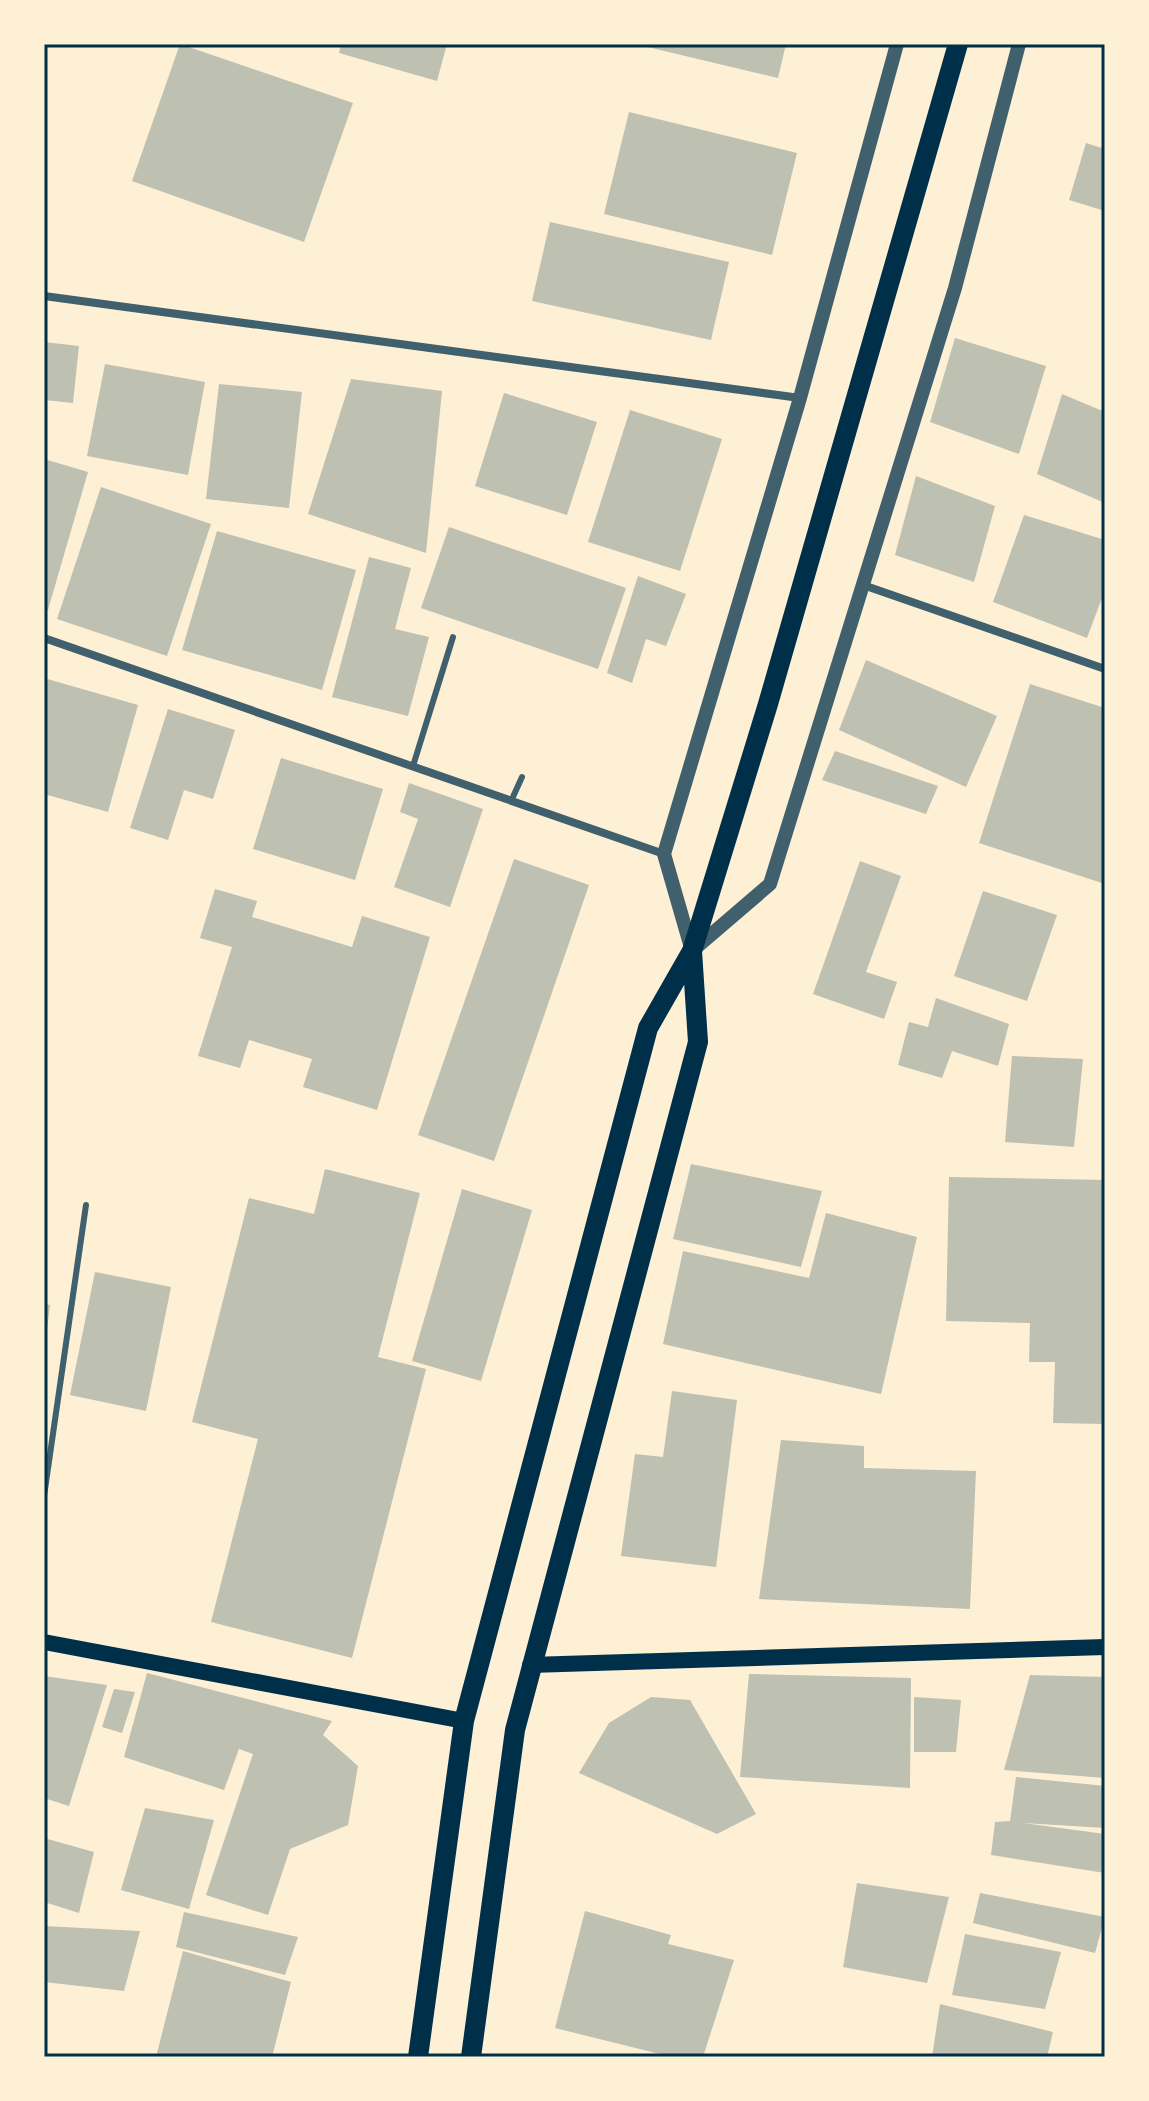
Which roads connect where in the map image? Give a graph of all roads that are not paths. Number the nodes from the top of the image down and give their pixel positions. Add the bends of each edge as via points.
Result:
1 (897, 44) edge
2 (958, 44) edge
3 (1019, 44) edge
4 (44, 296) edge
5 (800, 398) junction
6 (863, 585) junction
7 (453, 637) dead end
8 (44, 638) edge
9 (1105, 669) edge
10 (413, 766) junction
11 (522, 777) dead end
12 (512, 799) junction
13 (664, 854) junction
14 (692, 951) junction
15 (86, 1205) dead end
16 (44, 1496) edge
17 (44, 1642) edge
18 (1105, 1647) edge
19 (530, 1665) junction
20 (464, 1721) junction
21 (418, 2057) edge
22 (471, 2057) edge

1 - 5 street
2 - 14 main road
3 - 6 street via 955,288
4 - 5 street
5 - 13 street
6 - 9 street
6 - 14 street via 770,884
7 - 10 lane
8 - 10 street
10 - 12 street
11 - 12 lane
12 - 13 street
13 - 14 street
14 - 19 main road via 698,1042
14 - 20 main road via 648,1028
15 - 16 lane
17 - 20 main road
18 - 19 main road
19 - 22 main road via 515,1730
20 - 21 main road

